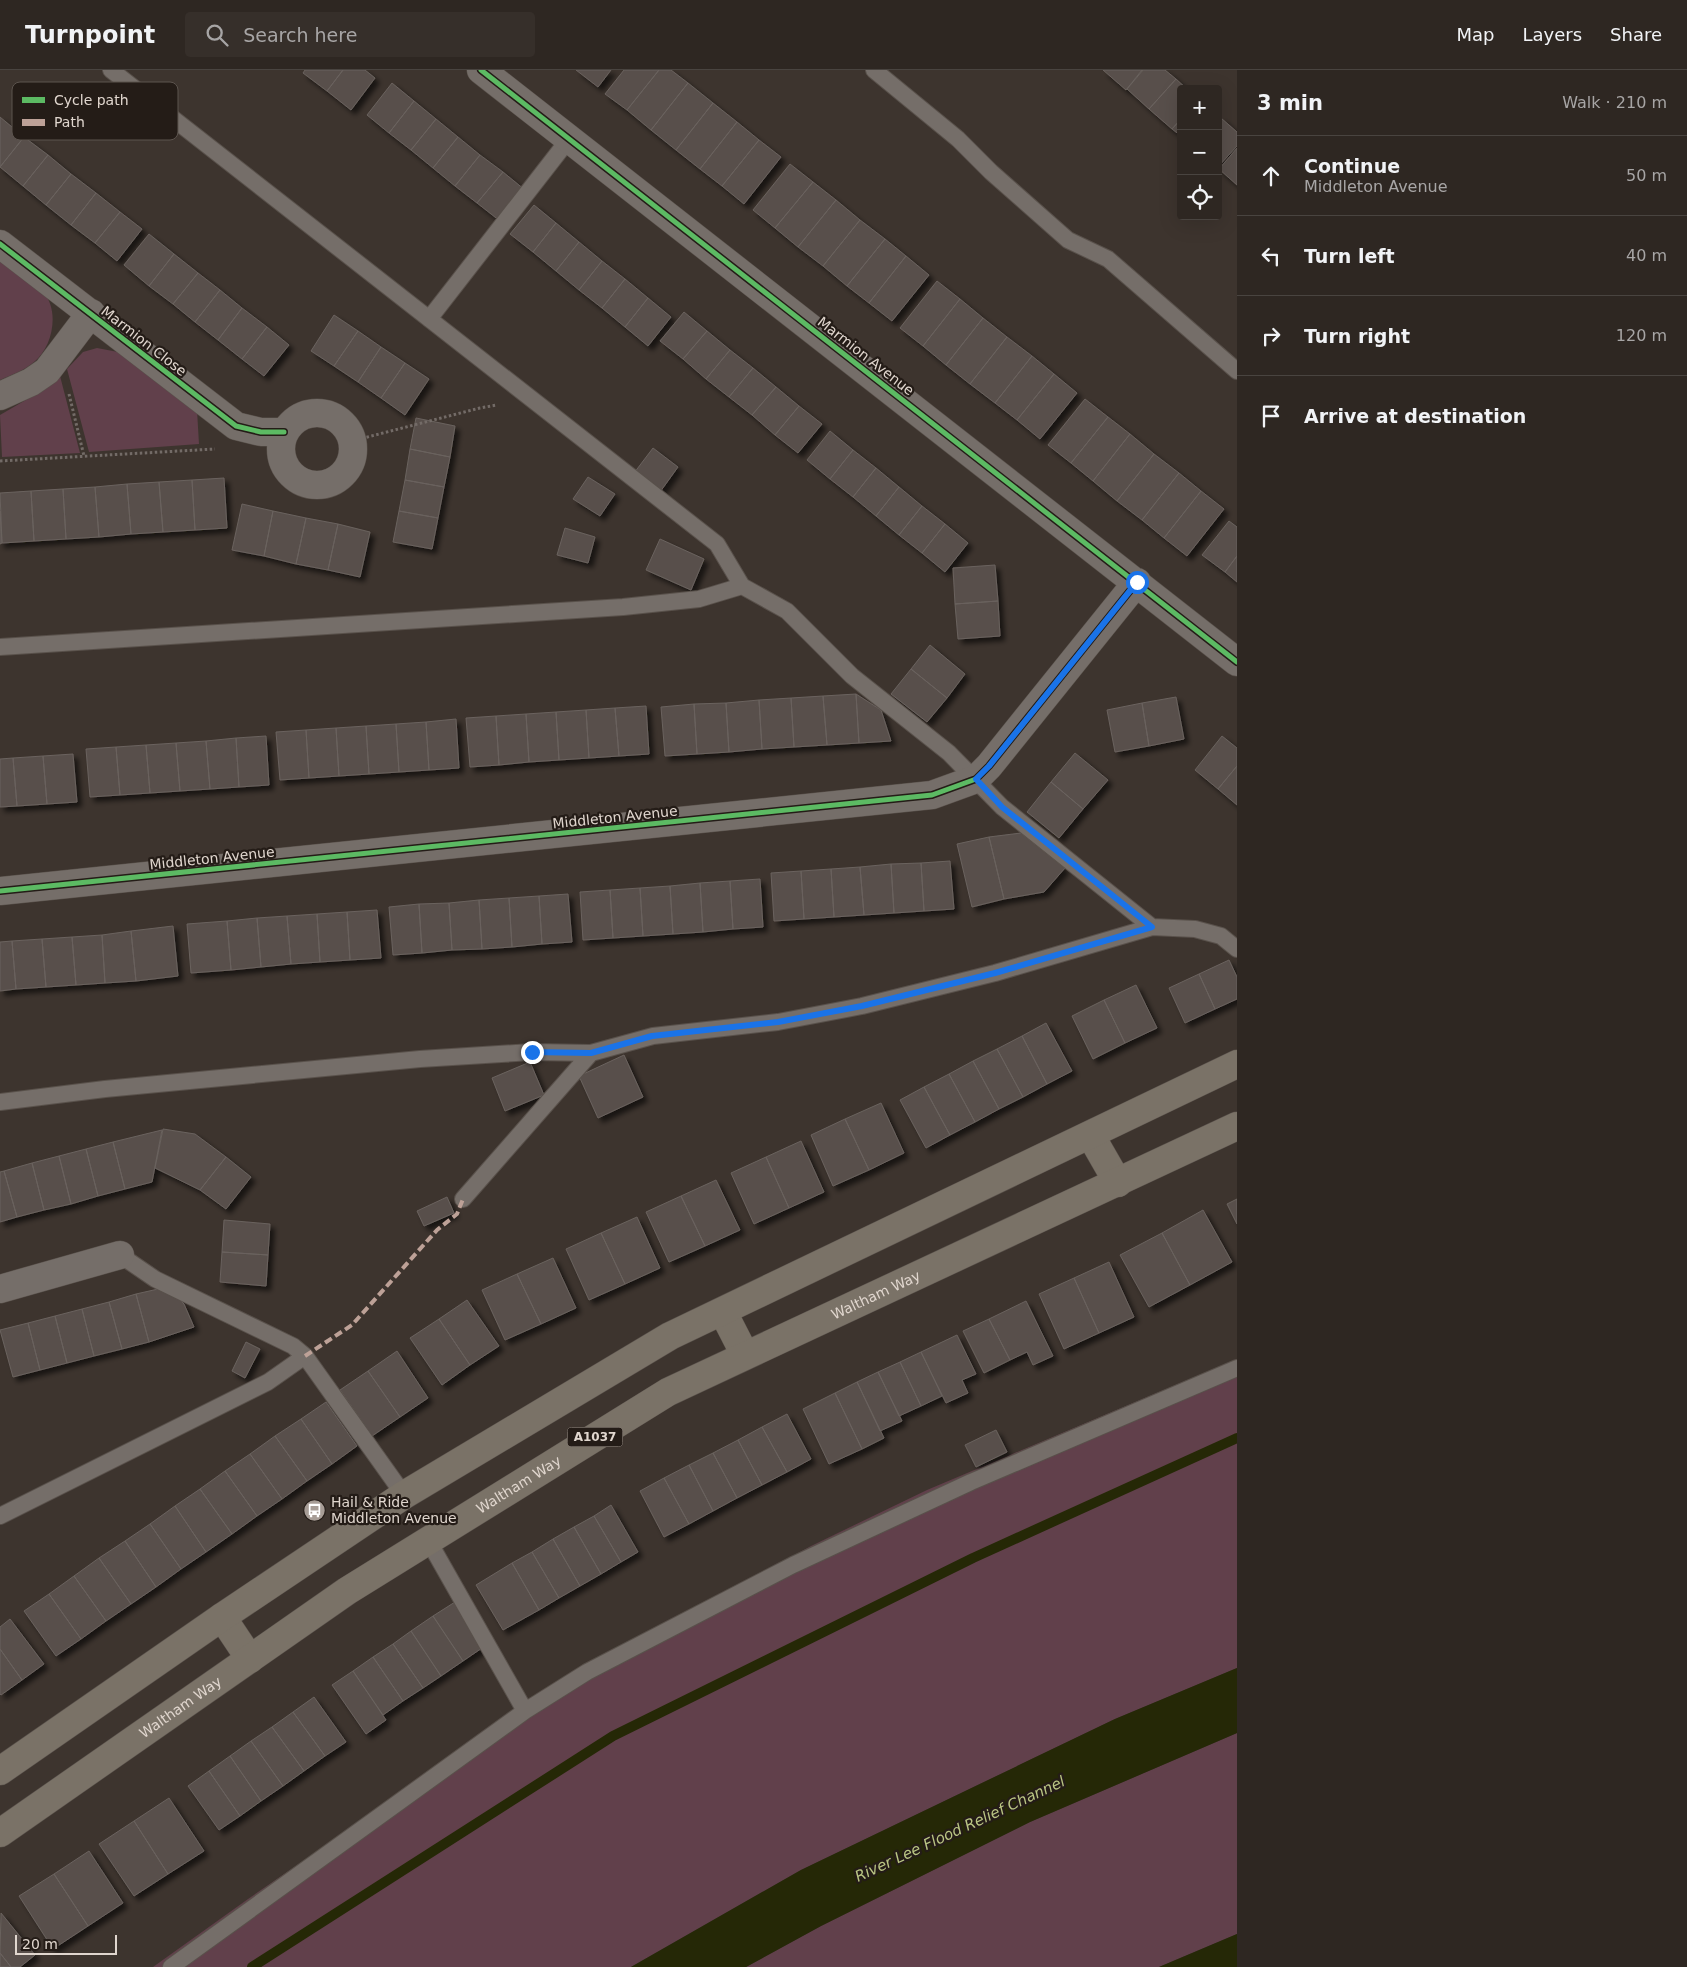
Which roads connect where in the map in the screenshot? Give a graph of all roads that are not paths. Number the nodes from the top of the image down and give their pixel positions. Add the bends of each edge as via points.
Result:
1 (111, 70) edge
2 (481, 70) edge
3 (874, 70) edge
4 (126, 82) edge
5 (178, 123) edge
6 (569, 139) junction
7 (0, 244) edge
8 (91, 313) junction
9 (428, 319) junction
10 (1237, 372) edge
11 (0, 396) edge
12 (284, 432) junction
13 (1137, 582) junction
14 (742, 586) junction
15 (0, 647) edge
16 (1237, 662) edge
17 (976, 779) junction
18 (0, 891) edge
19 (1152, 927) junction
20 (1237, 949) edge
21 (591, 1053) junction
22 (1237, 1064) edge
23 (0, 1102) edge
24 (1237, 1126) edge
25 (1091, 1136) junction
26 (1118, 1183) junction
27 (462, 1199) dead end
28 (120, 1255) joint
29 (0, 1289) edge
30 (723, 1312) junction
31 (745, 1355) junction
32 (305, 1356) junction
33 (1237, 1368) edge
34 (404, 1495) junction
35 (0, 1516) edge
36 (428, 1540) junction
37 (222, 1617) junction
38 (250, 1659) junction
39 (525, 1711) junction
40 (0, 1771) edge
41 (0, 1833) edge
42 (172, 1967) edge

1 - 4 lane
2 - 6 street, Marmion Avenue
3 - 10 lane via 958,139 1068,240 1108,259
5 - 9 lane
6 - 9 lane
6 - 13 street, Marmion Avenue
7 - 8 street, Marmion Close
8 - 11 street, Marmion Close via 47,371
8 - 12 street, Marmion Close via 236,426 261,432
9 - 14 lane via 717,544
12 - 12 street via 303,416 328,415 348,430 353,454 349,466 330,483 318,486 305,484 294,478 281,457 280,444
13 - 16 street, Marmion Avenue
13 - 17 street, Middleton Avenue
14 - 15 lane via 699,599 623,606
14 - 17 lane via 787,611 852,676 949,753
17 - 18 street, Middleton Avenue via 932,795
17 - 19 lane via 1002,807
19 - 20 lane via 1195,929 1221,936
19 - 21 lane via 995,973 862,1006 778,1022 652,1036
21 - 23 lane via 532,1052 420,1058
21 - 27 lane
22 - 25 main road
24 - 26 main road, Waltham Way / A1037
25 - 26 main road
25 - 30 main road
26 - 31 main road, Waltham Way / A1037
28 - 29 street
28 - 32 lane via 156,1279 293,1346
30 - 31 main road
30 - 34 main road via 670,1336
31 - 36 main road, Waltham Way / A1037 via 668,1392
32 - 34 lane
32 - 35 lane via 268,1382
33 - 39 lane via 971,1482 793,1566 587,1672
34 - 37 main road
36 - 38 main road, Waltham Way / A1037 via 347,1591
36 - 39 lane
37 - 38 main road
37 - 40 main road
38 - 41 main road, Waltham Way / A1037
39 - 42 lane

